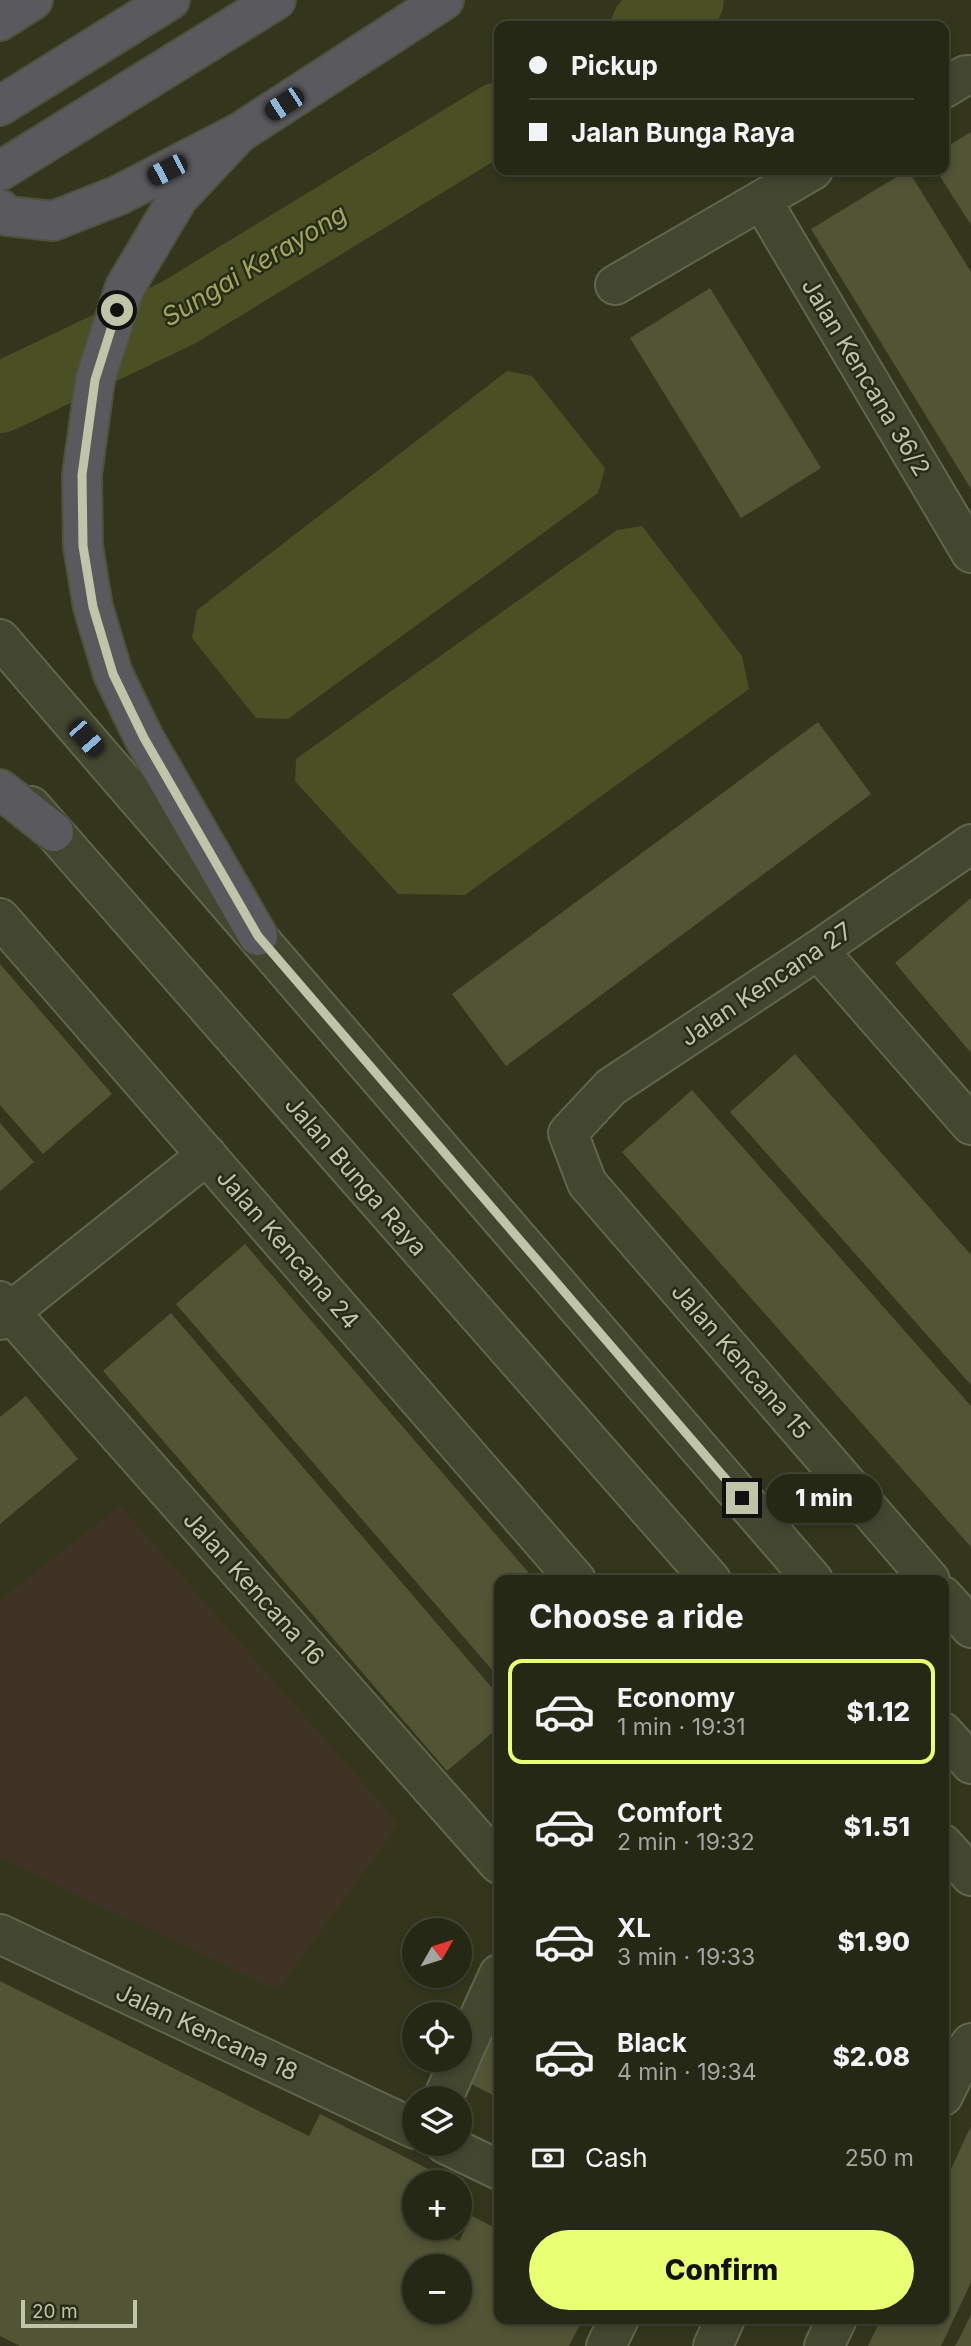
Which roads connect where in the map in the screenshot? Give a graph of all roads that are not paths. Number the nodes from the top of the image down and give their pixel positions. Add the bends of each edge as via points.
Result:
1 (33, 0) edge
2 (170, 0) edge
3 (275, 0) edge
4 (444, 0) edge
5 (0, 21) edge
6 (971, 75) edge
7 (949, 85) edge
8 (0, 106) edge
9 (239, 134) junction
10 (0, 172) edge
11 (805, 175) edge
12 (762, 201) junction
13 (0, 209) edge
14 (615, 285) dead end
15 (971, 553) edge
16 (0, 639) edge
17 (0, 771) edge
18 (0, 789) edge
19 (54, 832) junction
20 (971, 844) edge
21 (0, 918) edge
22 (258, 936) junction
23 (818, 950) junction
24 (971, 1125) edge
25 (568, 1133) joint
26 (207, 1155) junction
27 (3, 1311) edge
28 (572, 1575) edge
29 (707, 1575) edge
30 (809, 1575) edge
31 (926, 1575) edge
32 (949, 1602) edge
33 (971, 1628) edge
34 (949, 1739) edge
35 (971, 1764) edge
36 (494, 1858) edge
37 (0, 1934) edge
38 (494, 1985) edge
39 (472, 2034) edge
40 (971, 2043) edge
41 (949, 2084) edge
42 (402, 2123) edge
43 (470, 2156) edge
44 (494, 2168) edge
45 (617, 2324) edge
46 (723, 2324) edge
47 (835, 2324) edge
48 (606, 2346) edge
49 (713, 2346) edge
50 (824, 2346) edge

1 - 5 highway
2 - 8 highway
3 - 10 highway
4 - 9 highway
6 - 7 street
9 - 13 highway via 119,195 53,221 7,216
9 - 22 highway via 178,198 125,287 95,380 82,475 83,546 93,607 113,674 144,738
11 - 12 street
12 - 14 street
12 - 15 street, Jalan Kencana 36/2
16 - 22 street
17 - 19 street, Jalan Bunga Raya
18 - 19 highway
19 - 29 street, Jalan Bunga Raya
20 - 23 street, Jalan Kencana 27
21 - 26 street, Jalan Kencana 24
22 - 30 street
23 - 24 street
23 - 25 street, Jalan Kencana 27 via 611,1087
25 - 31 street, Jalan Kencana 15 via 587,1183
26 - 27 street
26 - 28 street, Jalan Kencana 24
27 - 36 street, Jalan Kencana 16
32 - 33 street
34 - 35 street
37 - 42 street, Jalan Kencana 18
38 - 39 street
40 - 41 street
43 - 44 street
45 - 48 street
46 - 49 street
47 - 50 street

